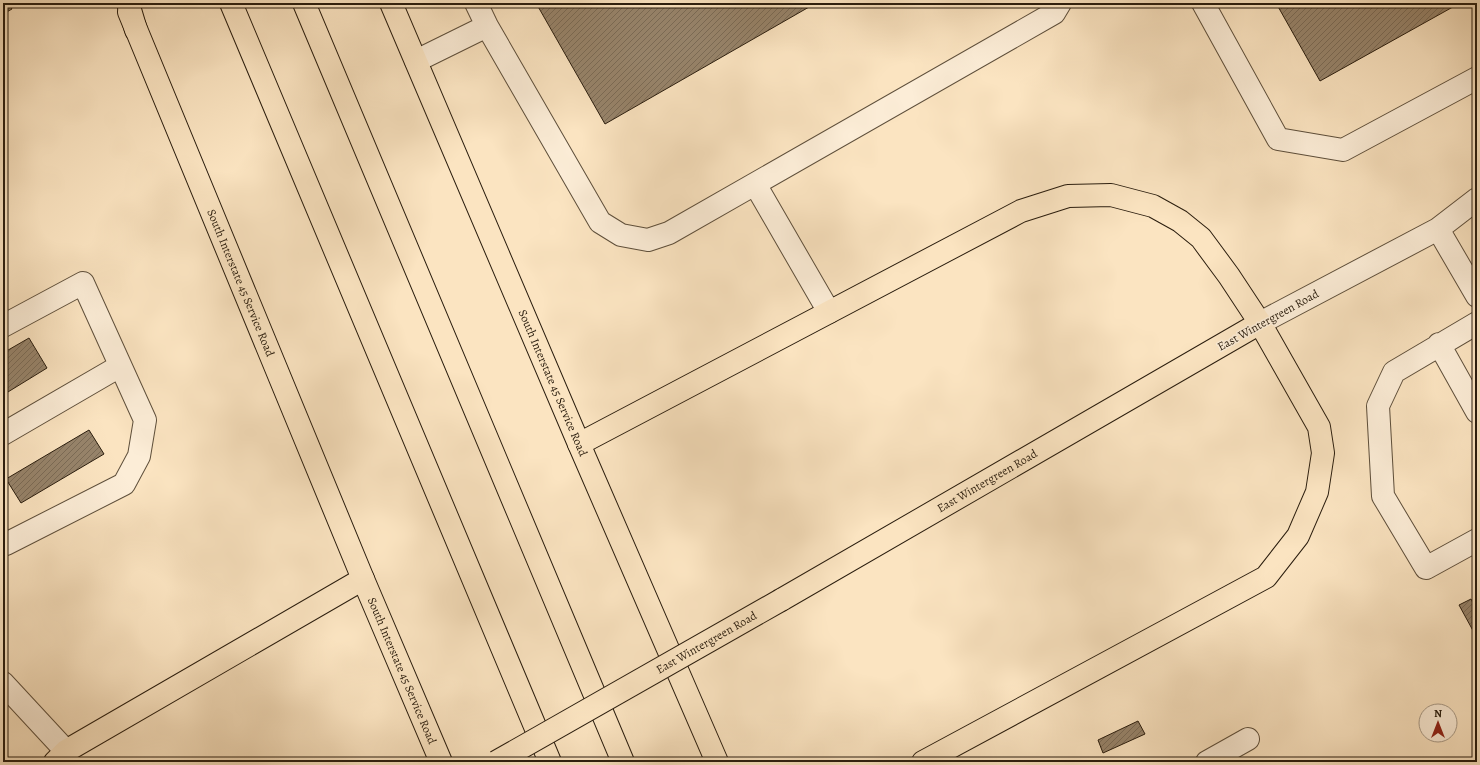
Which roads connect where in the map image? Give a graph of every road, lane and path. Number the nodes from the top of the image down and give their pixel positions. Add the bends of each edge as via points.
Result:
1 (127, 3) edge
2 (231, 3) edge
3 (304, 3) edge
4 (391, 3) edge
5 (476, 3) edge
6 (1060, 3) edge
7 (1203, 3) edge
8 (487, 26) junction
9 (416, 61) junction
10 (1477, 78) edge
11 (755, 184) junction
12 (1476, 201) edge
13 (1438, 229) junction
14 (1477, 296) edge
15 (829, 312) junction
16 (1477, 322) edge
17 (1260, 323) junction
18 (3, 326) edge
19 (1439, 344) junction
20 (120, 366) junction
21 (1477, 412) edge
22 (3, 434) edge
23 (579, 444) junction
24 (1477, 540) edge
25 (4, 546) edge
26 (363, 579) junction
27 (3, 684) edge
28 (1248, 739) dead end
29 (60, 756) edge
30 (441, 762) edge
31 (496, 762) edge
32 (550, 762) edge
33 (623, 762) edge
34 (717, 762) edge
35 (923, 762) edge
36 (1207, 762) edge

1 - 26 main road, South Interstate 45 Service Road
2 - 32 main road
3 - 33 main road
4 - 9 main road, South Interstate 45 Service Road
5 - 8 street
6 - 11 street via 1054,13
7 - 10 street via 1278,139 1343,150
8 - 9 street
8 - 11 street via 600,222 621,235 648,240 669,233
9 - 23 main road, South Interstate 45 Service Road
11 - 15 street
12 - 13 street, East Wintergreen Road
13 - 14 street
13 - 17 street, East Wintergreen Road
15 - 17 main road via 1021,211 1068,196 1111,195 1153,206 1180,221 1201,238
15 - 23 main road
16 - 19 street
17 - 31 main road, East Wintergreen Road, bridge
17 - 35 main road via 1319,427 1323,453 1317,492 1298,536 1266,577
18 - 20 street via 83,283
19 - 21 street
19 - 24 street via 1394,372 1378,406 1383,496 1426,568
20 - 22 street
20 - 25 street via 145,420 139,456 124,484
23 - 34 main road, South Interstate 45 Service Road
26 - 29 main road
26 - 30 main road, South Interstate 45 Service Road
27 - 29 street
28 - 36 street

